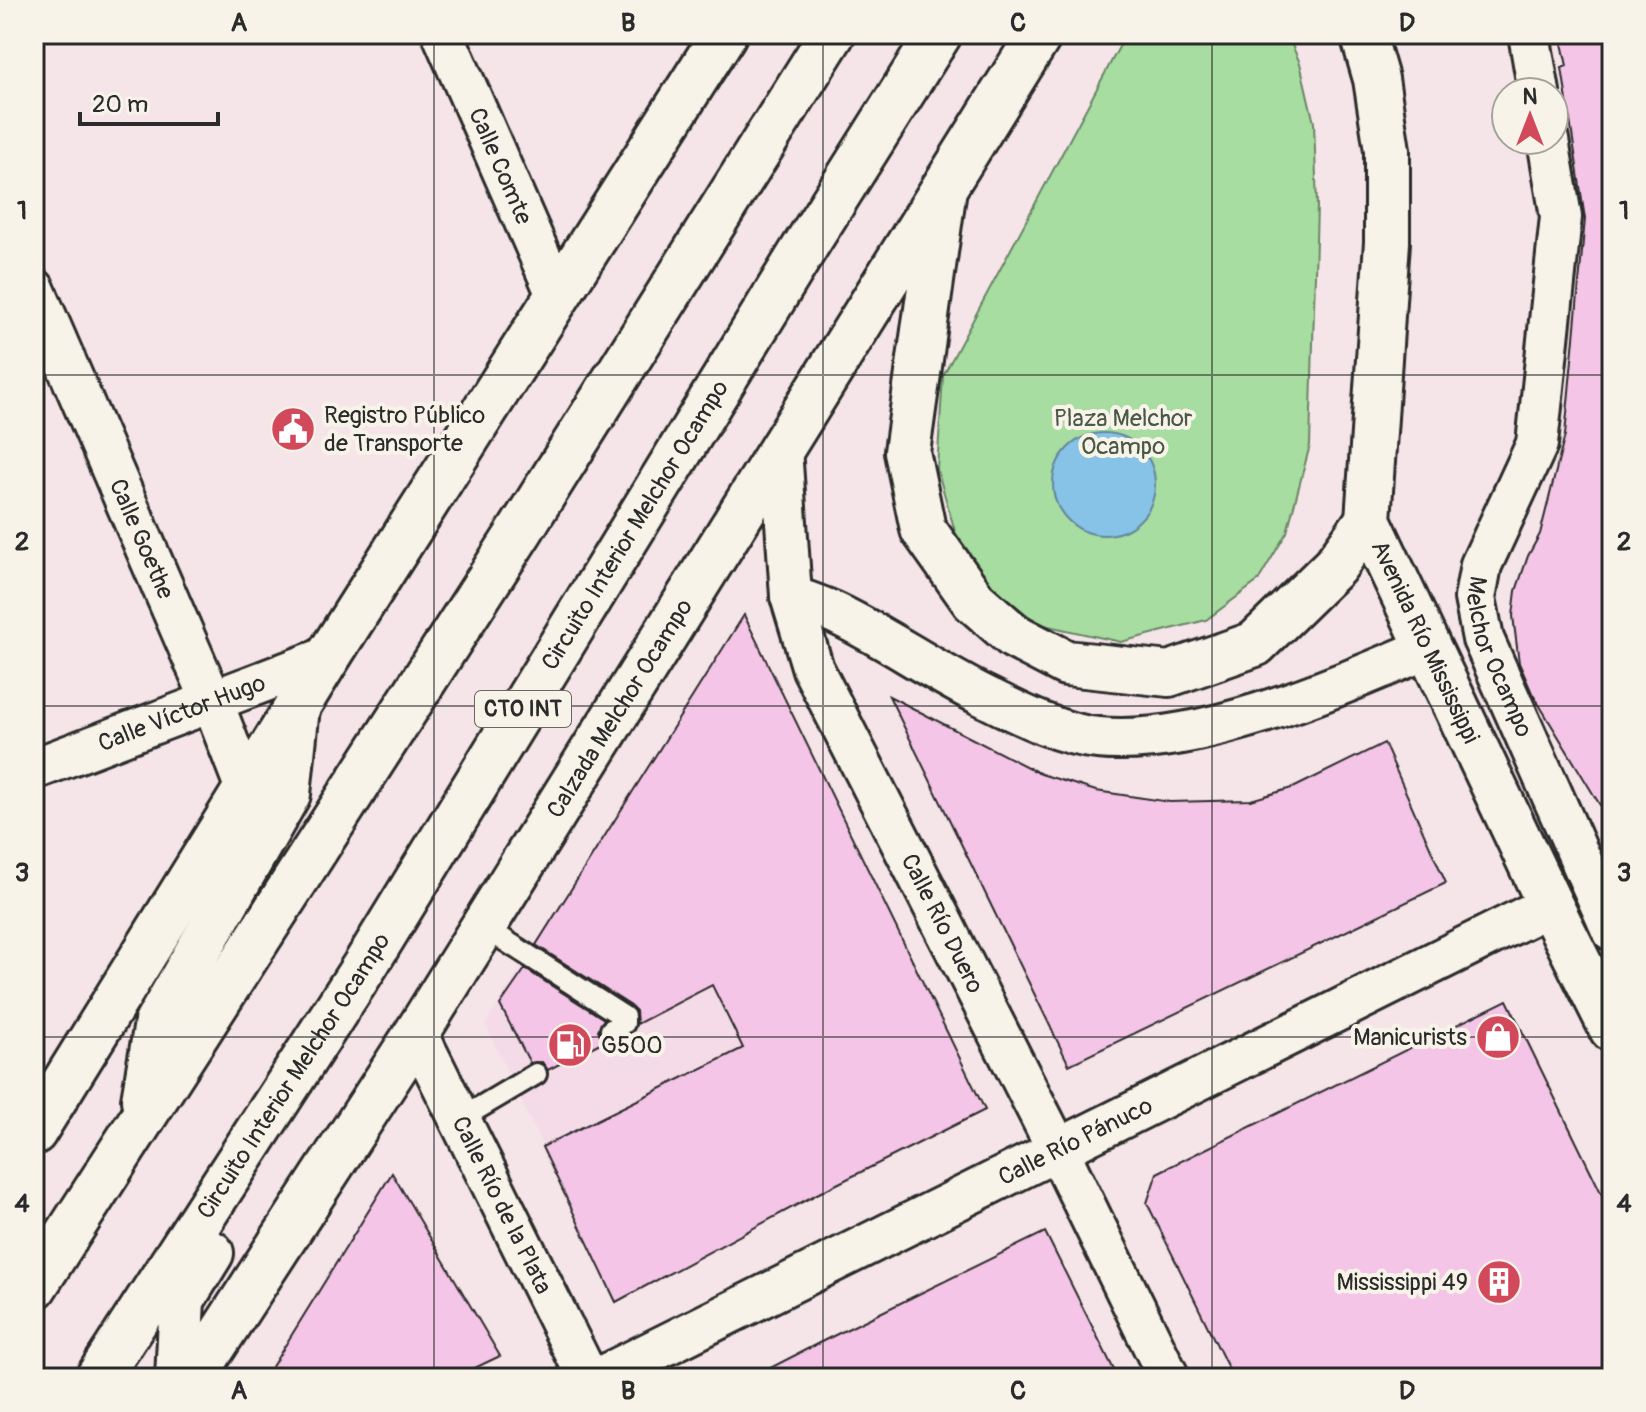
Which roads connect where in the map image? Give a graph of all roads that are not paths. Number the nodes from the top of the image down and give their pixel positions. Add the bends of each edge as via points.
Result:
1 (443, 34) edge
2 (724, 34) edge
3 (832, 34) edge
4 (939, 34) edge
5 (1040, 34) edge
6 (1363, 34) edge
7 (1529, 34) edge
8 (1536, 76) edge
9 (1551, 156) edge
10 (944, 188) junction
11 (34, 289) edge
12 (558, 297) junction
13 (781, 448) junction
14 (1369, 507) junction
15 (791, 596) junction
16 (1428, 648) junction
17 (328, 657) junction
18 (212, 701) junction
19 (297, 707) junction
20 (34, 769) edge
21 (246, 789) junction
22 (1550, 905) junction
23 (484, 927) junction
24 (1612, 930) edge
25 (1612, 1029) edge
26 (611, 1030) dead end
27 (417, 1033) junction
28 (536, 1074) dead end
29 (288, 1084) junction
30 (140, 1119) junction
31 (460, 1119) junction
32 (34, 1132) edge
33 (1058, 1150) junction
34 (34, 1287) edge
35 (98, 1378) edge
36 (178, 1378) edge
37 (193, 1378) edge
38 (588, 1378) edge
39 (599, 1378) edge
40 (1169, 1378) edge

1 - 12 street, Calle Comte
2 - 12 main road
3 - 30 main road via 520,531
4 - 29 main road, Circuito Interior Melchor Ocampo / CTO INT
5 - 10 main road, Calzada Melchor Ocampo / CTO INT
6 - 14 main road, Avenida Río Mississippi via 1387,150 1387,242
7 - 8 street
9 - 24 street, Melchor Ocampo via 1561,217 1537,444 1481,565 1475,598 1483,639
10 - 13 main road, Calzada Melchor Ocampo / CTO INT
10 - 14 main road via 907,452 923,529 974,601 1014,636 1066,663 1169,674 1255,644 1335,566
11 - 18 street, Calle Goethe
12 - 17 main road
13 - 15 street, Calle Río Duero
13 - 23 main road, Calzada Melchor Ocampo / CTO INT
14 - 16 main road, Avenida Río Mississippi
15 - 16 street via 837,614 991,700 1096,738 1162,737 1268,711
15 - 33 street, Calle Río Duero via 813,669
16 - 22 main road, Avenida Río Mississippi
17 - 18 street, Calle Víctor Hugo
17 - 19 main road
18 - 20 street, Calle Víctor Hugo
18 - 21 street, Calle Goethe
19 - 21 main road
19 - 30 main road via 288,794 157,1023
21 - 32 main road
22 - 25 main road, Avenida Río Mississippi
22 - 33 street, Calle Río Pánuco
23 - 26 lane via 622,1014 624,1023
23 - 27 main road, Calzada Melchor Ocampo / CTO INT
27 - 31 street, Calle Río de la Plata
27 - 37 main road, Calzada Melchor Ocampo / CTO INT
28 - 31 lane
29 - 35 main road, Circuito Interior Melchor Ocampo / CTO INT
29 - 36 main road via 273,1155 182,1300
30 - 34 main road
31 - 38 street, Calle Río de la Plata
33 - 39 street, Calle Río Pánuco
33 - 40 street, Calle Río Duero

